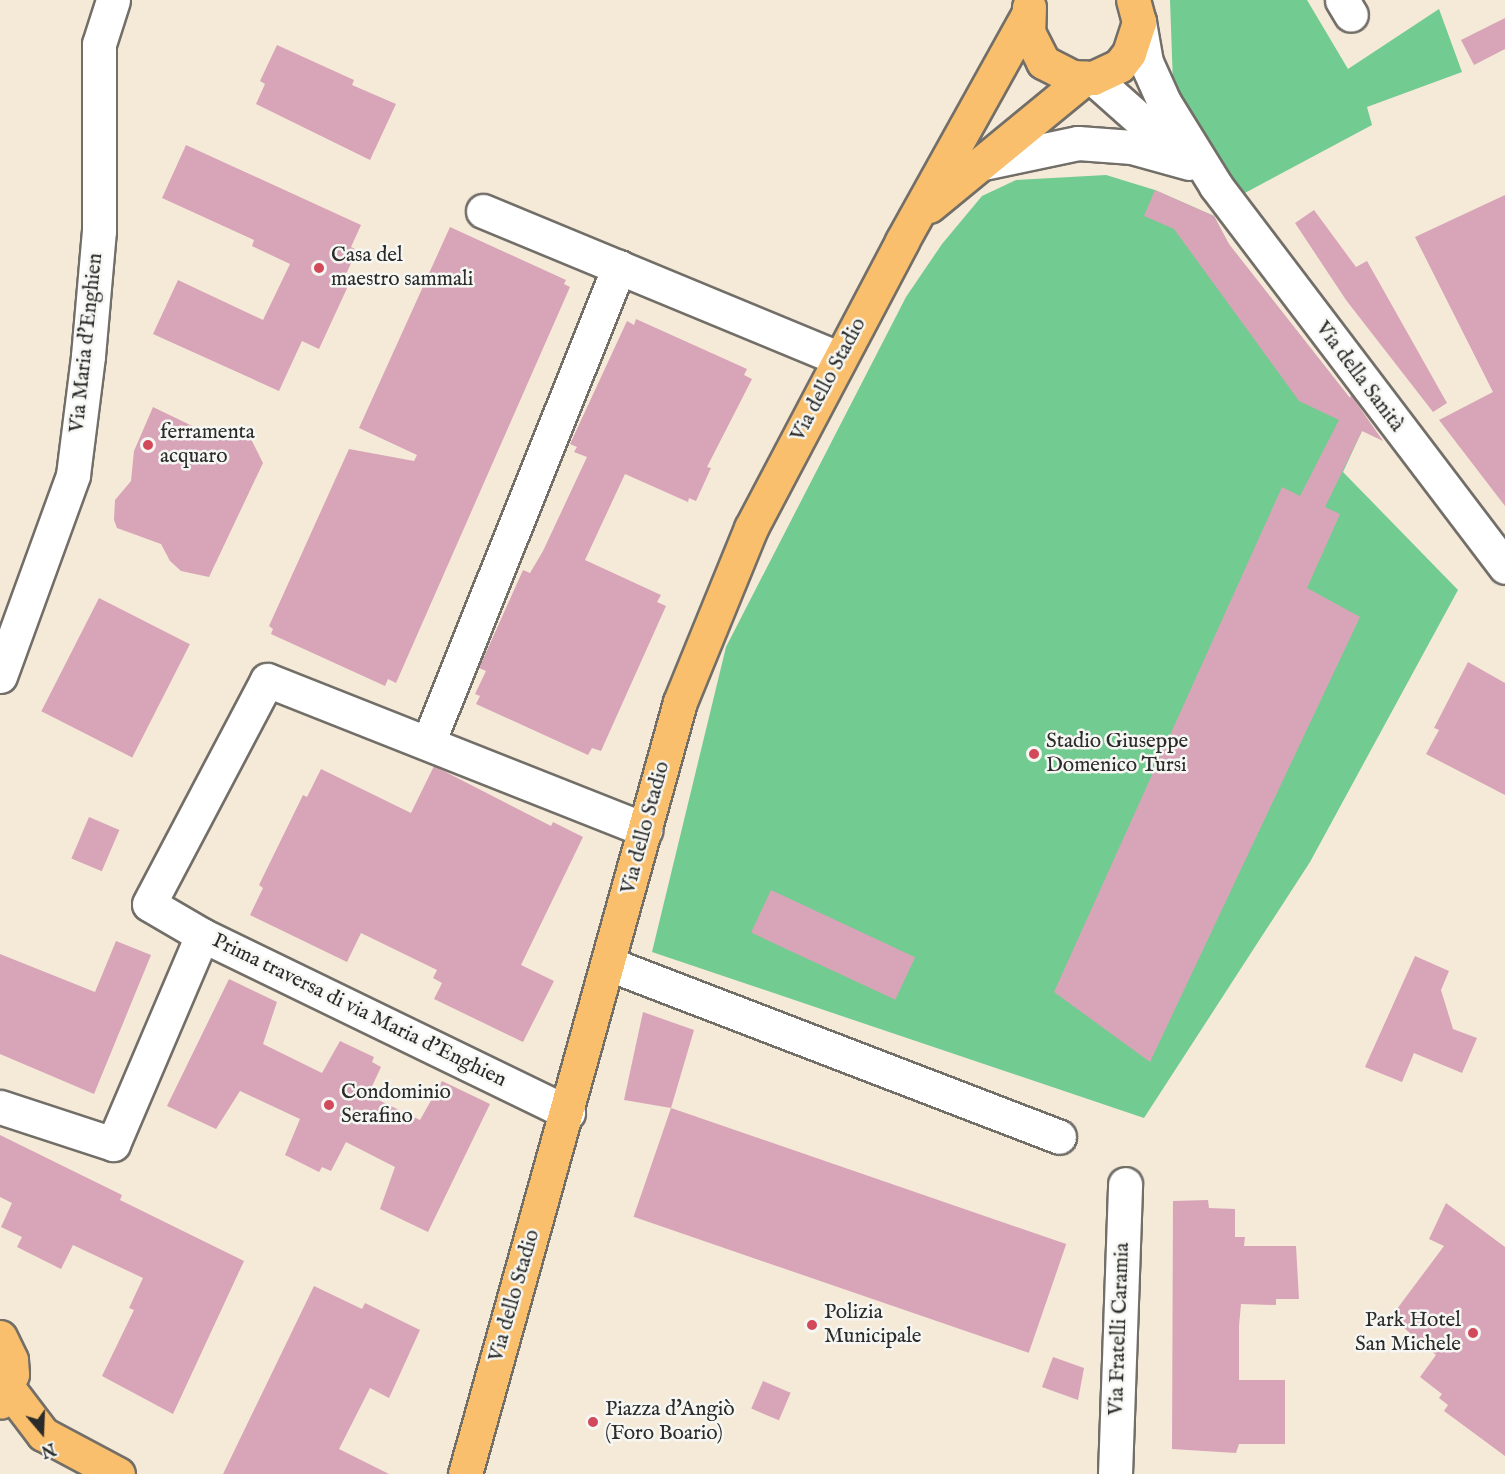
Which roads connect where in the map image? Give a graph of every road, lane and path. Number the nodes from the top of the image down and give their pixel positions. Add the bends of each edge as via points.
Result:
1 (113, 0) edge
2 (1030, 5) edge
3 (1137, 8) edge
4 (1089, 78) junction
5 (983, 163) junction
6 (1189, 163) junction
7 (1216, 186) junction
8 (483, 211) dead end
9 (916, 216) junction
10 (619, 267) junction
11 (840, 359) junction
12 (1505, 567) edge
13 (0, 676) edge
14 (428, 743) junction
15 (645, 830) junction
16 (202, 935) junction
17 (609, 964) junction
18 (0, 1107) edge
19 (567, 1113) junction
20 (1059, 1137) dead end
21 (1125, 1184) dead end
22 (0, 1337) edge
23 (4, 1395) edge
24 (118, 1474) edge
25 (465, 1474) edge
26 (1115, 1474) edge

1 - 13 street, Via Maria d'Enghien via 99,44 99,231 73,475
2 - 4 main road via 1028,32 1043,62 1056,72
2 - 9 main road, Via dello Stadio
3 - 4 main road, Via dello Stadio via 1129,53 1119,66
3 - 7 street, Via della Sanità via 1146,62 1164,102
4 - 5 main road, Via dello Stadio
4 - 6 street, Via della Sanità
5 - 6 street, Via dello Stadio via 1078,143 1132,147
5 - 9 main road, Via dello Stadio
6 - 7 street, Via della Sanità
7 - 12 street, Via della Sanità
8 - 10 street
9 - 11 main road, Via dello Stadio
10 - 11 street
10 - 14 street
11 - 15 main road, Via dello Stadio via 751,528 680,702
14 - 15 street
14 - 16 street via 267,680 149,904
15 - 17 main road, Via dello Stadio
16 - 18 street, Prima traversa di via Maria d'Enghien via 113,1144
16 - 19 street, Prima traversa di via Maria d'Enghien
17 - 19 main road, Via dello Stadio
17 - 20 street
19 - 25 main road, Via dello Stadio
21 - 26 street, Via Fratelli Caramia
22 - 23 main road via 11,1360
23 - 24 main road via 43,1434

